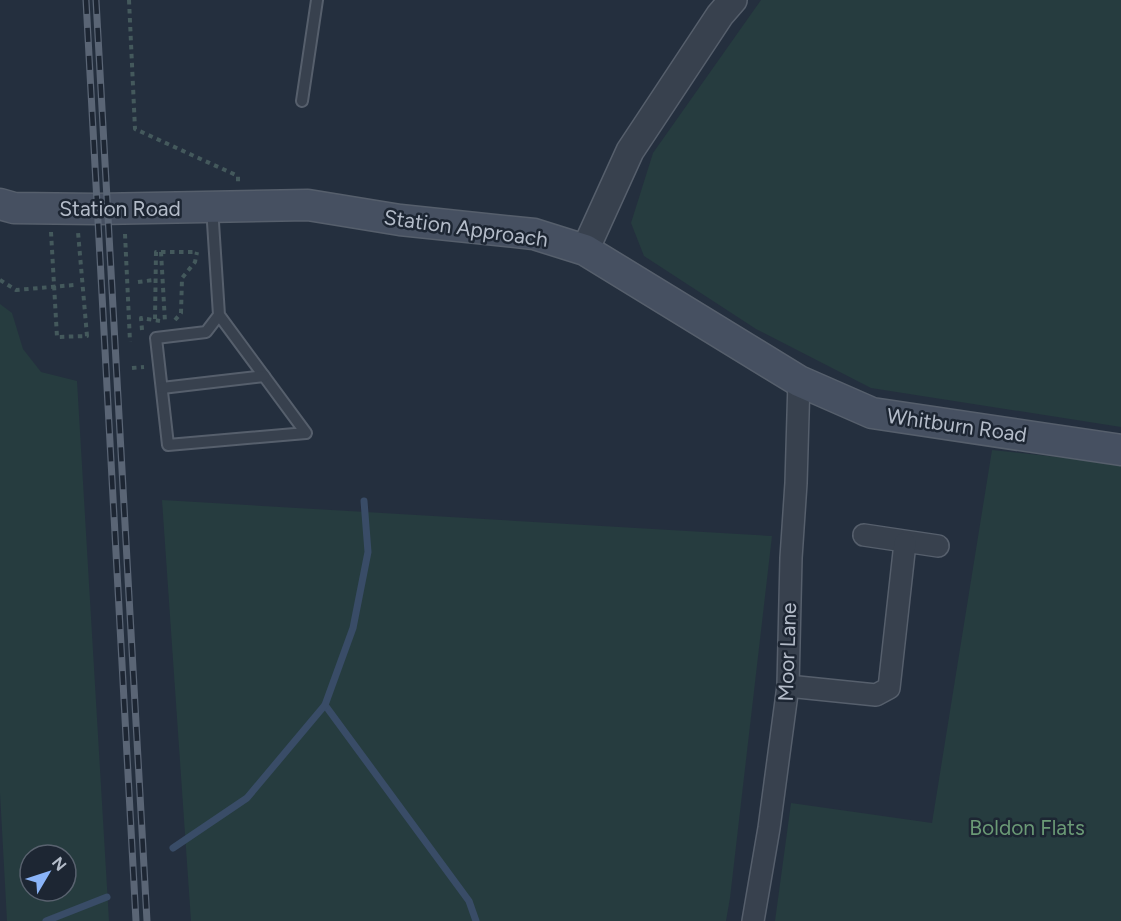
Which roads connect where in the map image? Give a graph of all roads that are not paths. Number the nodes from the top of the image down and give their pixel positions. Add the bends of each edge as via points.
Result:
1 (317, 0) edge
2 (733, 0) edge
3 (302, 101) dead end
4 (0, 204) edge
5 (226, 207) junction
6 (585, 249) junction
7 (219, 315) junction
8 (264, 376) junction
9 (799, 381) junction
10 (162, 388) junction
11 (1121, 450) edge
12 (864, 535) dead end
13 (905, 543) junction
14 (938, 546) dead end
15 (788, 686) junction
16 (753, 921) edge

1 - 3 lane
2 - 6 street via 630,152
4 - 5 main road, Station Road via 14,208
5 - 6 main road, Station Approach via 308,205 400,220 534,234
5 - 7 lane
6 - 9 main road, Station Approach
7 - 8 lane
7 - 10 lane via 206,332 156,338
8 - 10 lane
8 - 10 lane via 306,433 168,445
9 - 11 main road, Whitburn Road via 872,413
9 - 15 street, Moor Lane
12 - 13 street
13 - 14 street
13 - 15 street via 889,688 876,695
15 - 16 street, Moor Lane

